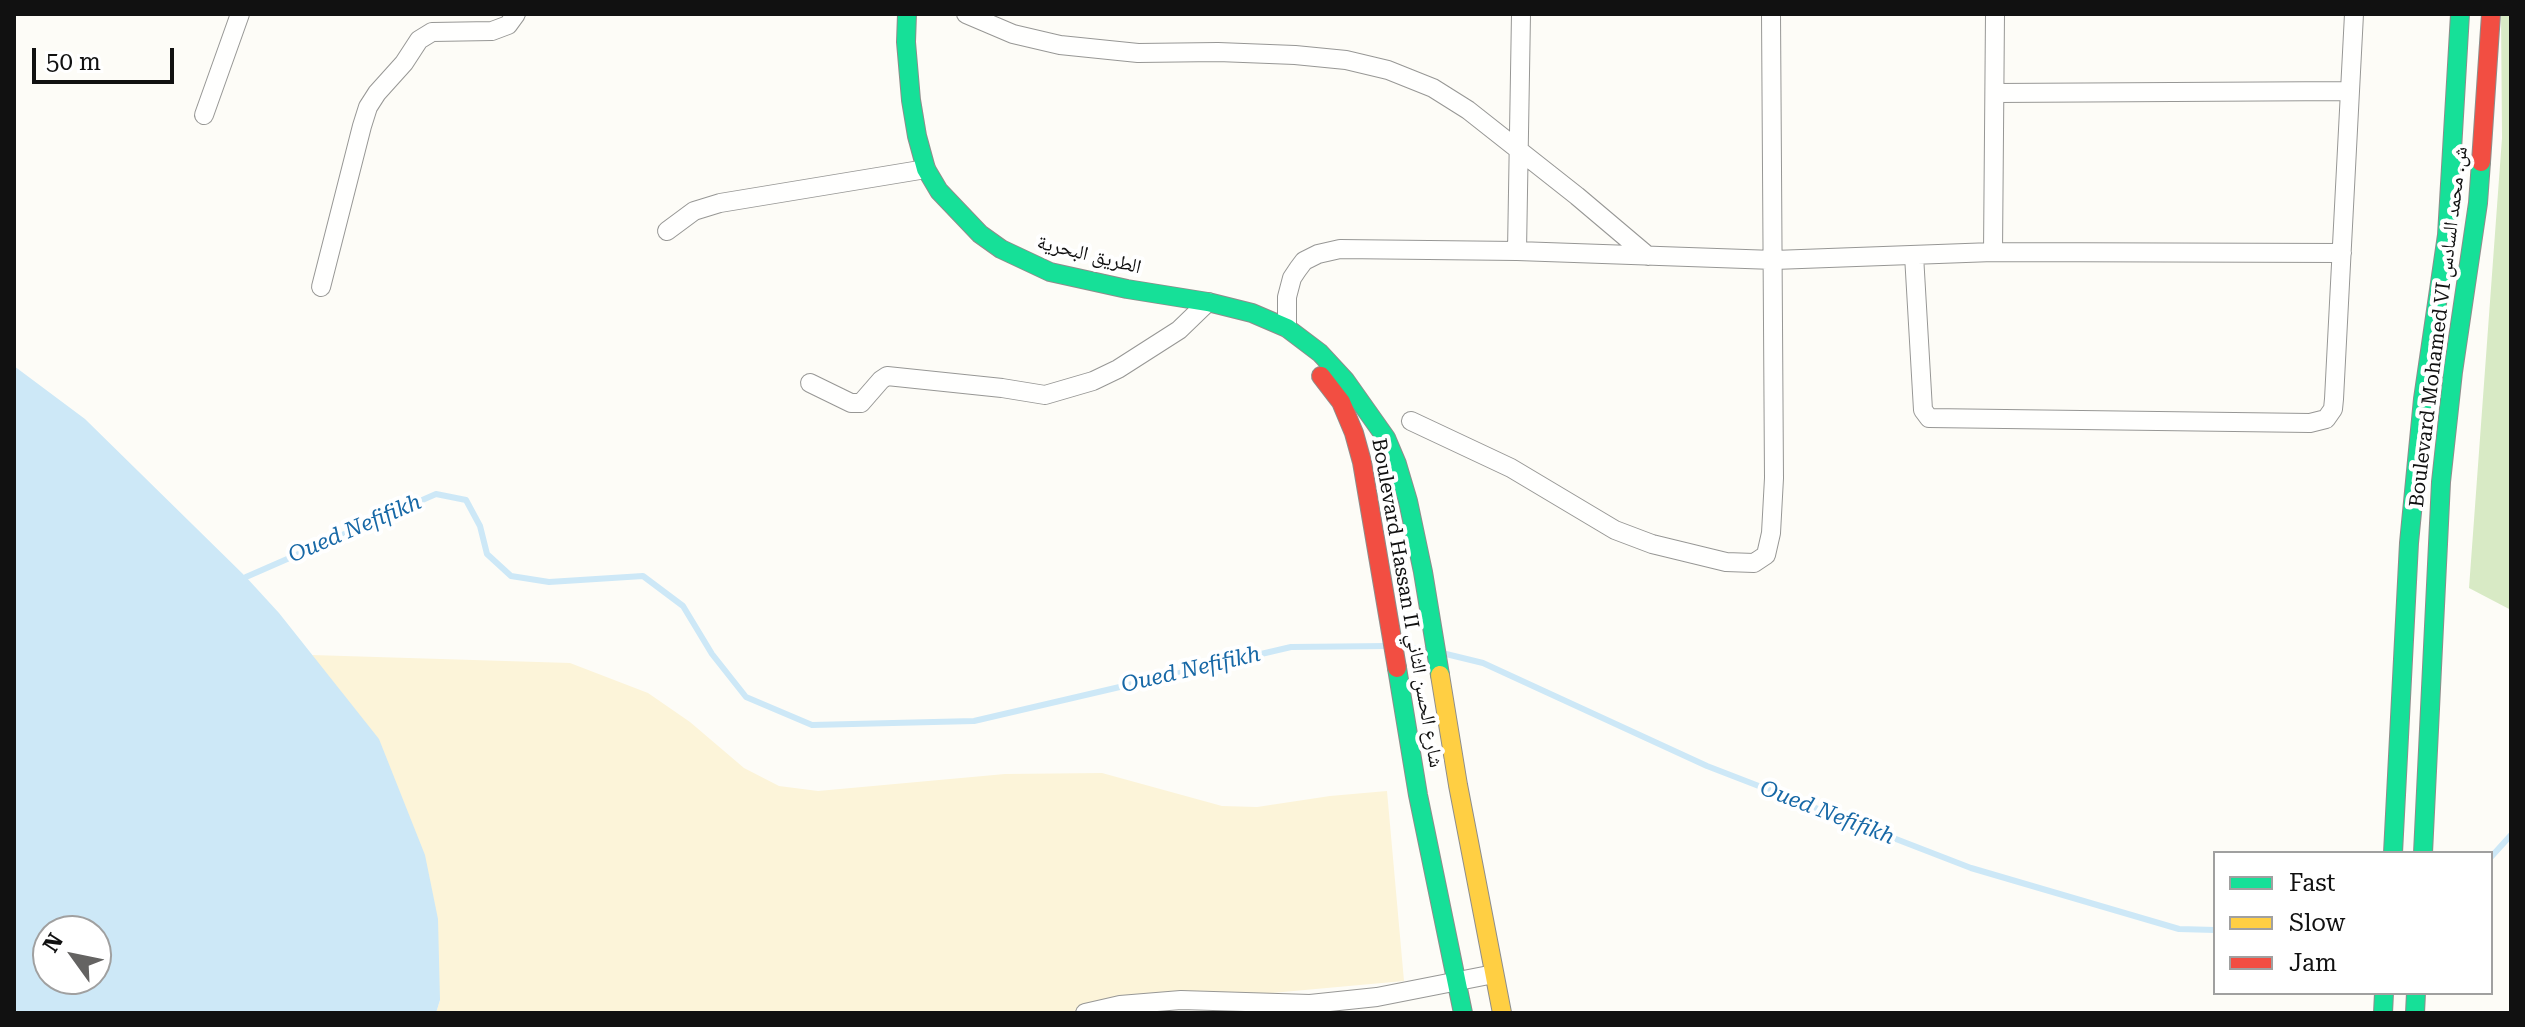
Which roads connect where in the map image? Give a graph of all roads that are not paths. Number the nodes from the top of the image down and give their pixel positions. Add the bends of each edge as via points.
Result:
1 (240, 14) edge
2 (516, 14) edge
3 (907, 14) edge
4 (966, 14) edge
5 (1521, 14) edge
6 (1771, 14) edge
7 (1995, 14) edge
8 (2354, 14) edge
9 (2460, 14) edge
10 (2491, 14) edge
11 (2350, 91) junction
12 (1996, 93) junction
13 (204, 115) dead end
14 (1518, 150) junction
15 (926, 169) junction
16 (667, 231) dead end
17 (1517, 251) junction
18 (1993, 252) junction
19 (2342, 253) junction
20 (1914, 255) junction
21 (1648, 256) junction
22 (1774, 260) junction
23 (321, 287) dead end
24 (1208, 302) junction
25 (1287, 328) junction
26 (810, 383) dead end
27 (1411, 421) dead end
28 (2393, 851) edge
29 (2423, 851) edge
30 (1494, 974) junction
31 (1456, 981) junction
32 (1085, 1013) edge
33 (1463, 1013) edge
34 (1502, 1013) edge

1 - 13 street
2 - 23 street via 508,25 492,31 432,32 419,40 377,93 362,126
3 - 15 main road, الطريق البحرية via 911,100
4 - 14 street via 1013,34 1060,45 1138,53 1295,55 1366,64 1433,88
5 - 14 street
6 - 22 street
7 - 12 street
8 - 11 street
9 - 28 main road, Boulevard Mohamed VI ش. محمد السادس via 2447,235 2409,543
10 - 29 main road, Boulevard Mohamed VI ش. محمد السادس via 2478,203 2441,482
11 - 12 street
11 - 19 street
12 - 18 street
14 - 17 street
14 - 21 street
15 - 16 street via 720,203 694,211
15 - 24 main road, الطريق البحرية via 960,215 1027,263 1127,289
17 - 21 street
17 - 25 street via 1340,249 1318,254 1304,261 1292,278
18 - 19 street
18 - 20 street
19 - 20 street via 2333,409 2326,419 2310,423 1929,418 1923,410
20 - 22 street
21 - 22 street
22 - 27 street via 1773,489 1769,547 1761,560 1702,557 1615,530 1511,468
24 - 25 main road, الطريق البحرية
24 - 26 street via 1179,330 1118,369 1045,395 887,376 861,403 851,403
25 - 30 main road, Boulevard Hassan II شارع الحسن الثاني via 1320,353 1369,411 1397,464 1423,572
25 - 31 main road, Boulevard Hassan II شارع الحسن الثاني via 1341,402 1362,462 1418,795
30 - 31 street
30 - 34 main road, Boulevard Hassan II شارع الحسن الثاني
31 - 32 street via 1310,1004 1181,1000
31 - 33 main road, Boulevard Hassan II شارع الحسن الثاني

